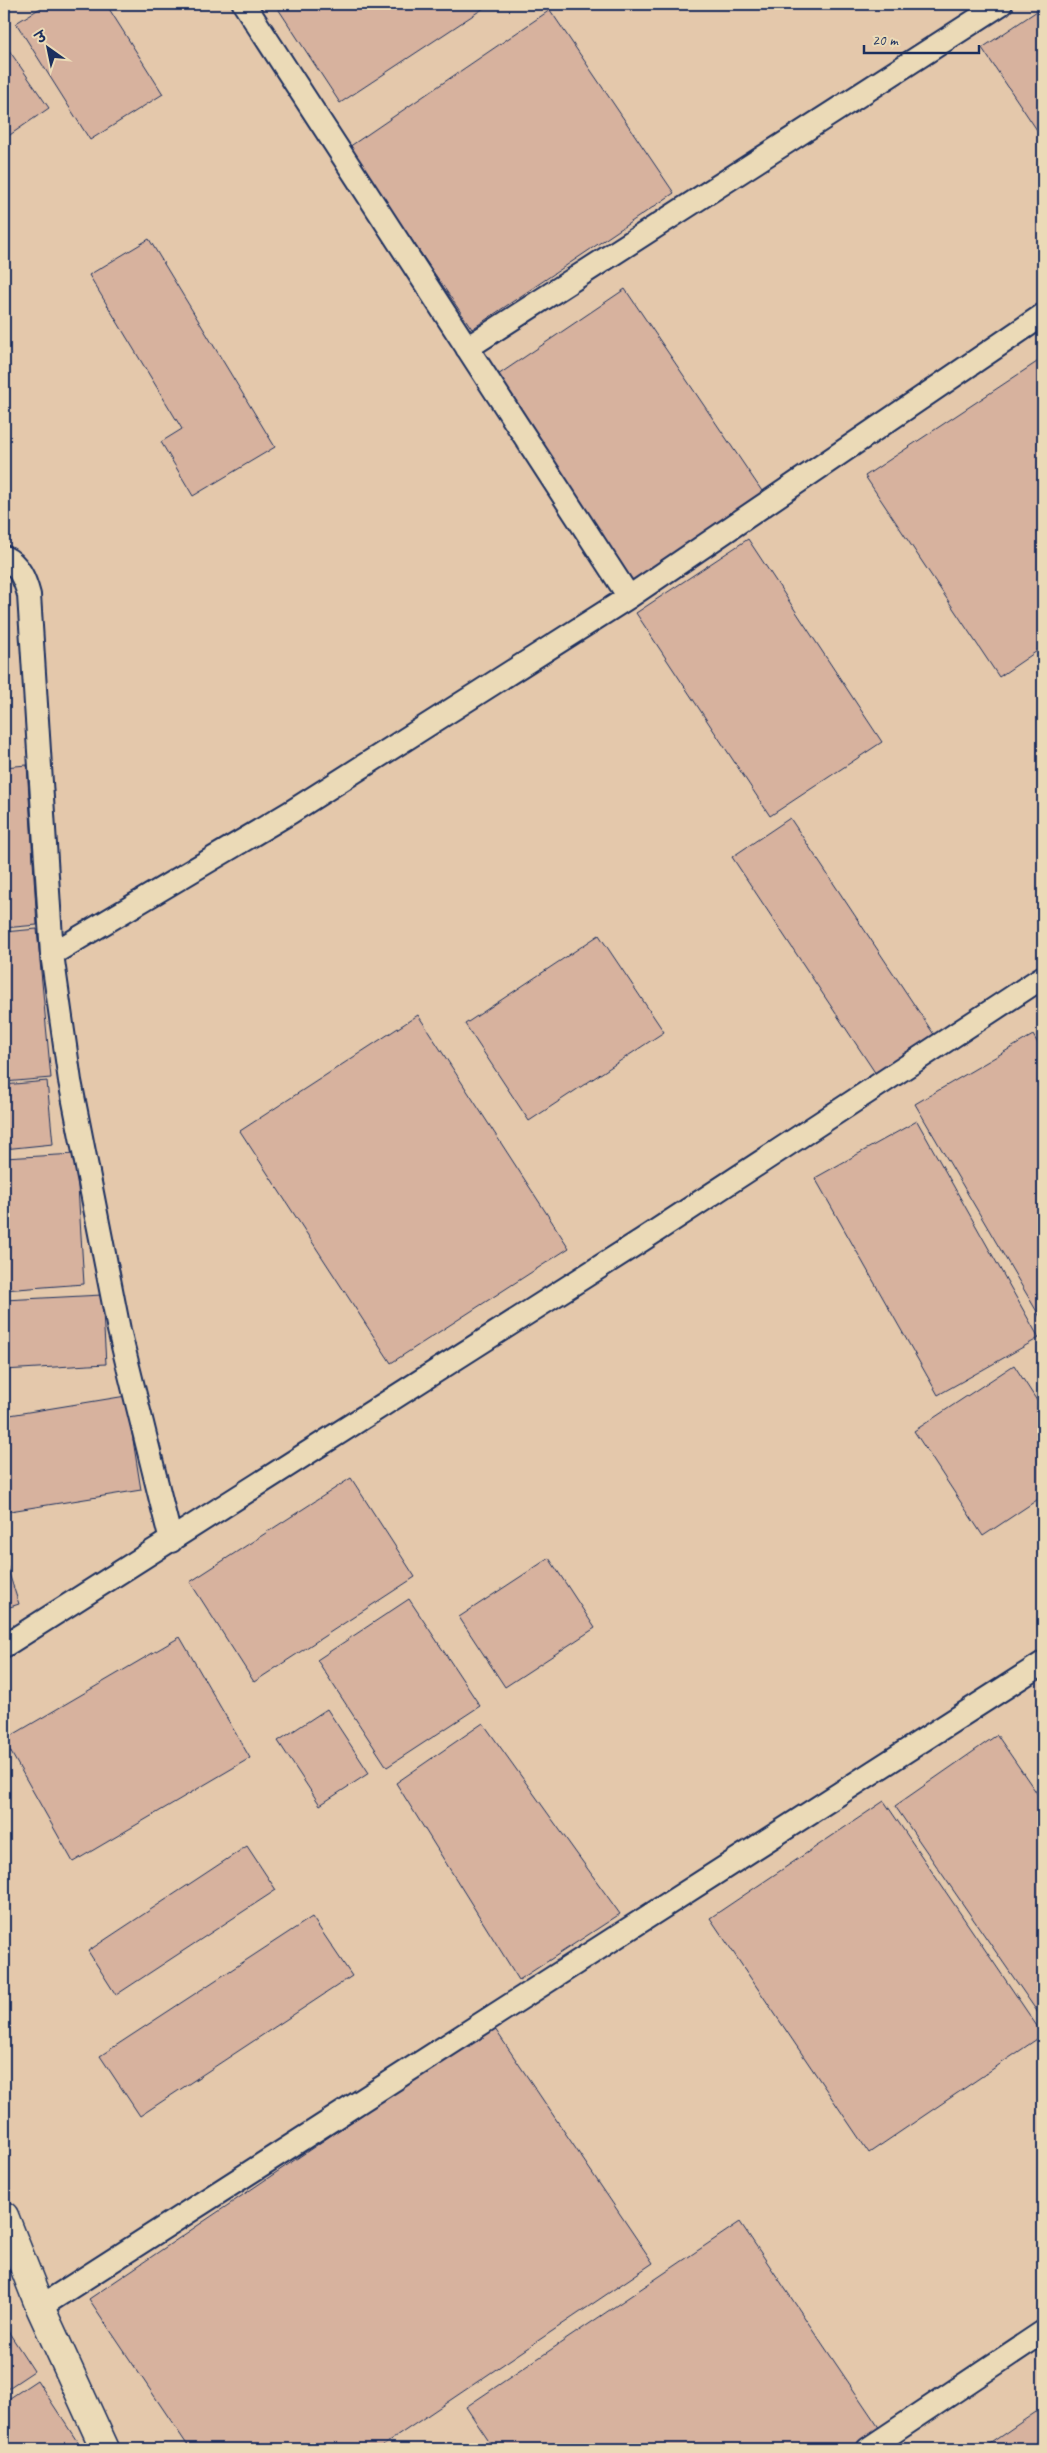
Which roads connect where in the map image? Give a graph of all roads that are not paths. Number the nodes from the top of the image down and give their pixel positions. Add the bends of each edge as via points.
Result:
1 (244, 4) edge
2 (1000, 4) edge
3 (1043, 315) edge
4 (467, 348) junction
5 (4, 557) edge
6 (629, 597) junction
7 (52, 954) junction
8 (1043, 977) edge
9 (171, 1541) junction
10 (4, 1646) edge
11 (1043, 1663) edge
12 (4, 2216) edge
13 (40, 2307) junction
14 (1043, 2332) edge
15 (105, 2449) edge
16 (868, 2449) edge

1 - 4 lane
2 - 4 lane
3 - 6 lane
4 - 6 lane
5 - 7 lane via 17,567 26,581 29,595
6 - 7 lane via 290,812
7 - 9 lane via 70,1081 119,1330
8 - 9 lane
9 - 10 lane
11 - 13 lane
12 - 13 street
13 - 15 street
14 - 16 lane

